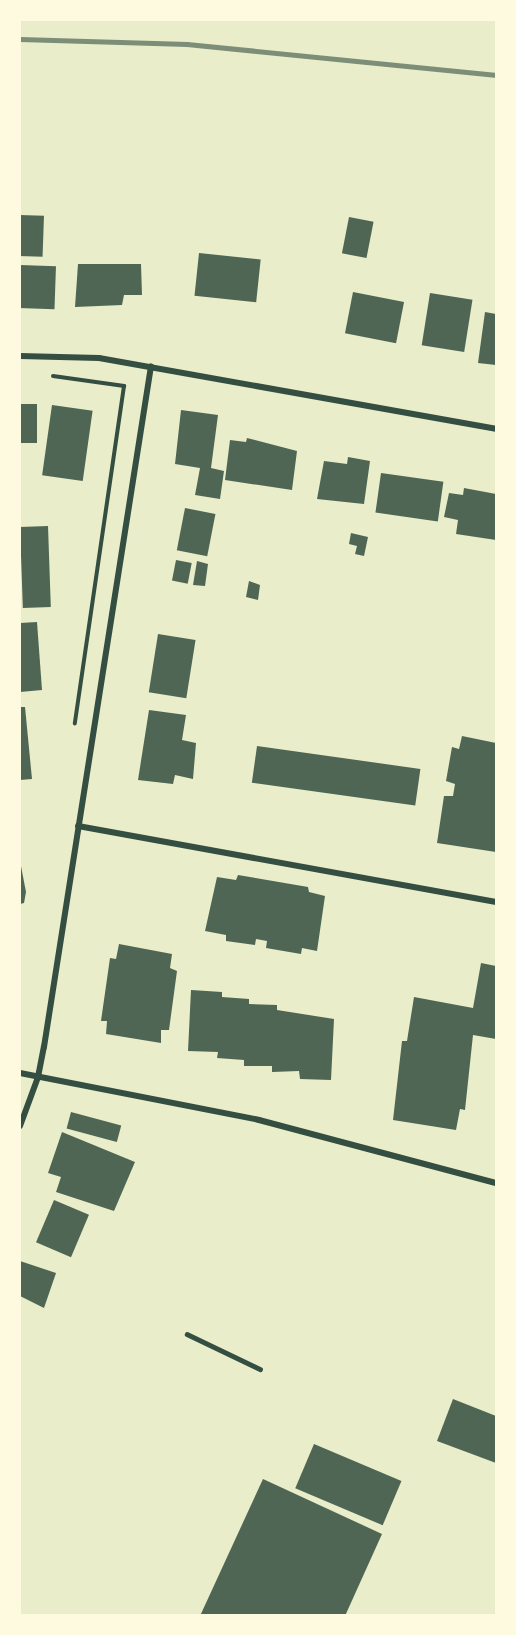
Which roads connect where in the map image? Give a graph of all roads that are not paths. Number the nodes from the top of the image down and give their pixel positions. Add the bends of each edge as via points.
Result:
1 (20, 356) edge
2 (151, 366) junction
3 (496, 429) edge
4 (78, 826) junction
5 (496, 902) edge
6 (20, 1073) edge
7 (38, 1077) junction
8 (20, 1126) edge
9 (496, 1183) edge
10 (187, 1334) dead end
11 (261, 1369) dead end

1 - 2 street via 99,358
2 - 3 street
2 - 4 street
4 - 5 street
4 - 7 street
6 - 7 street
7 - 8 street
7 - 9 street via 259,1120
10 - 11 lane

